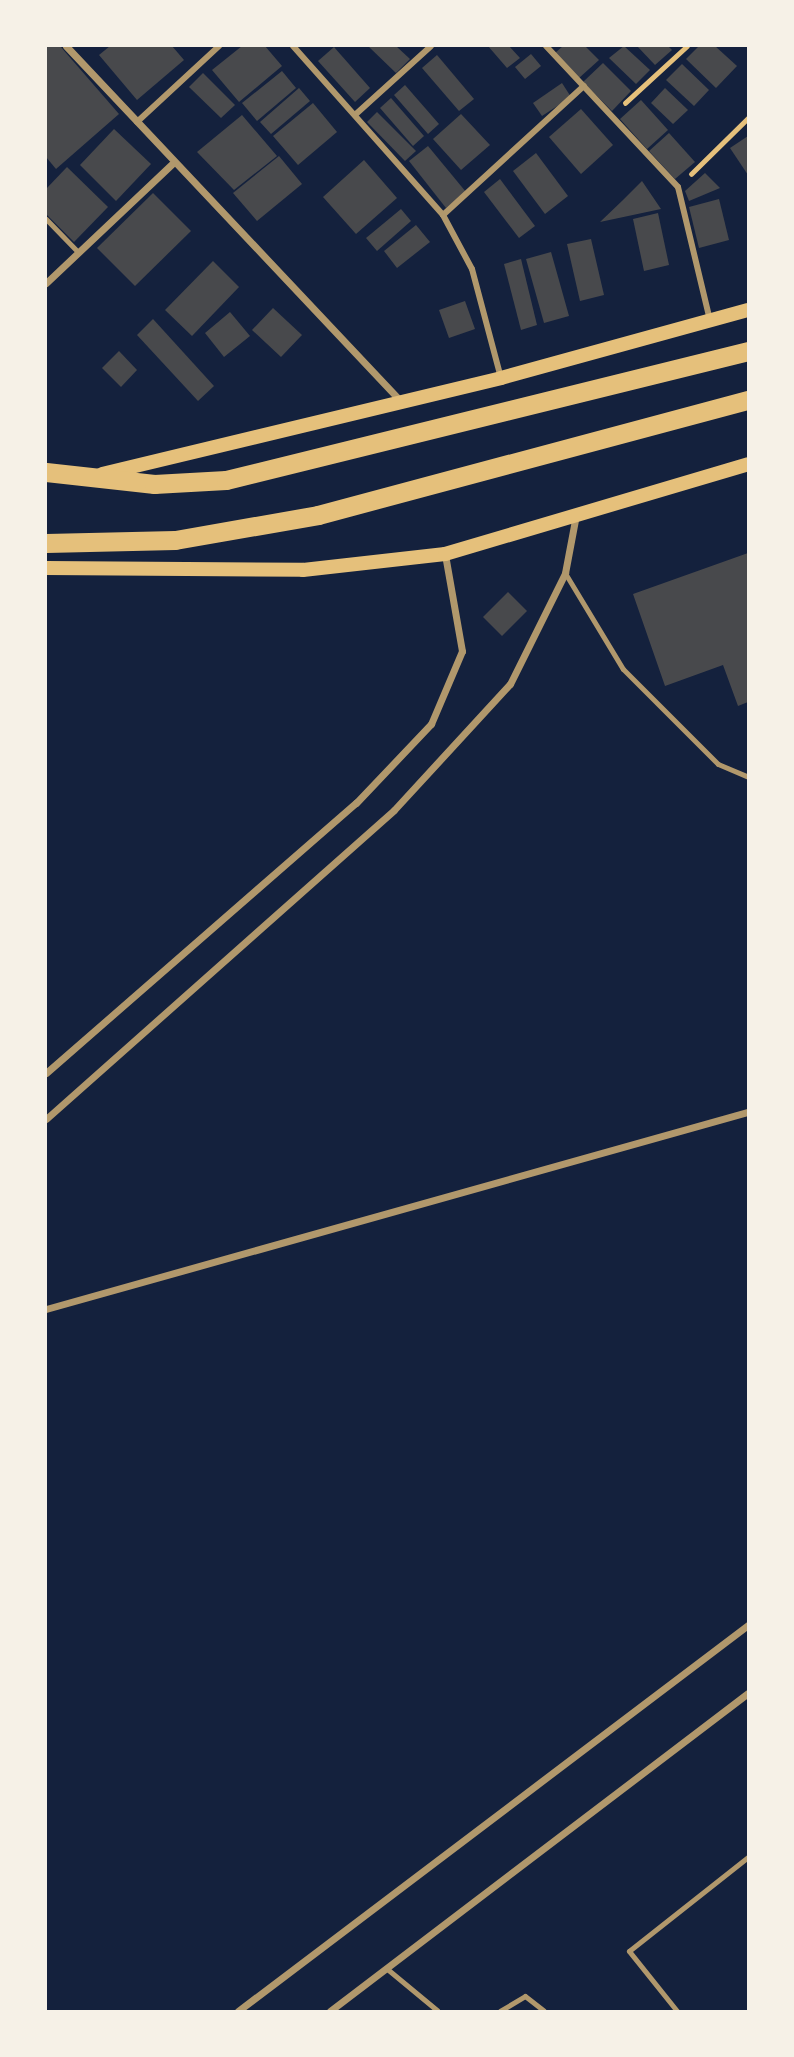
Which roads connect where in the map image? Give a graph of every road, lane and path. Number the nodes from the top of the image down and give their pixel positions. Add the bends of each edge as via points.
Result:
1 (66, 46) edge
2 (219, 46) edge
3 (293, 46) edge
4 (431, 46) edge
5 (546, 46) edge
6 (687, 46) edge
7 (584, 86) junction
8 (356, 114) junction
9 (611, 116) junction
10 (748, 118) edge
11 (137, 122) junction
12 (172, 164) junction
13 (678, 187) junction
14 (443, 215) junction
15 (46, 219) edge
16 (77, 251) junction
17 (46, 283) edge
18 (748, 310) edge
19 (710, 321) junction
20 (748, 351) edge
21 (501, 378) junction
22 (748, 400) edge
23 (401, 401) junction
24 (748, 464) edge
25 (46, 472) edge
26 (96, 476) junction
27 (575, 520) junction
28 (46, 543) edge
29 (444, 554) junction
30 (46, 568) edge
31 (565, 573) junction
32 (748, 777) edge
33 (46, 1073) edge
34 (748, 1112) edge
35 (46, 1119) edge
36 (46, 1309) edge
37 (748, 1625) edge
38 (748, 1693) edge
39 (748, 1857) edge
40 (386, 1968) junction
41 (238, 2011) edge
42 (330, 2011) edge
43 (439, 2011) edge
44 (500, 2011) edge
45 (544, 2011) edge
46 (677, 2011) edge

1 - 11 street
2 - 11 street
3 - 8 street
4 - 8 street
5 - 7 street
6 - 9 path
7 - 9 street
7 - 14 street
8 - 14 street
9 - 13 street
10 - 13 path
11 - 12 street
12 - 16 street
12 - 23 street
13 - 19 street
14 - 21 street via 472,268
15 - 16 lane
16 - 17 street
18 - 19 main road
19 - 21 main road
20 - 26 highway via 307,464 214,481 154,484
21 - 23 main road
22 - 28 highway via 318,515 175,540
23 - 26 main road
24 - 27 main road
25 - 26 highway
27 - 29 main road
27 - 31 street
29 - 30 main road via 303,570
29 - 33 street via 462,651 431,724 356,803
31 - 32 lane via 623,669 718,764
31 - 35 street via 510,684 394,810
34 - 36 street
37 - 41 street
38 - 40 street
39 - 46 lane via 629,1951
40 - 42 street
40 - 43 lane
44 - 45 lane via 525,1996

